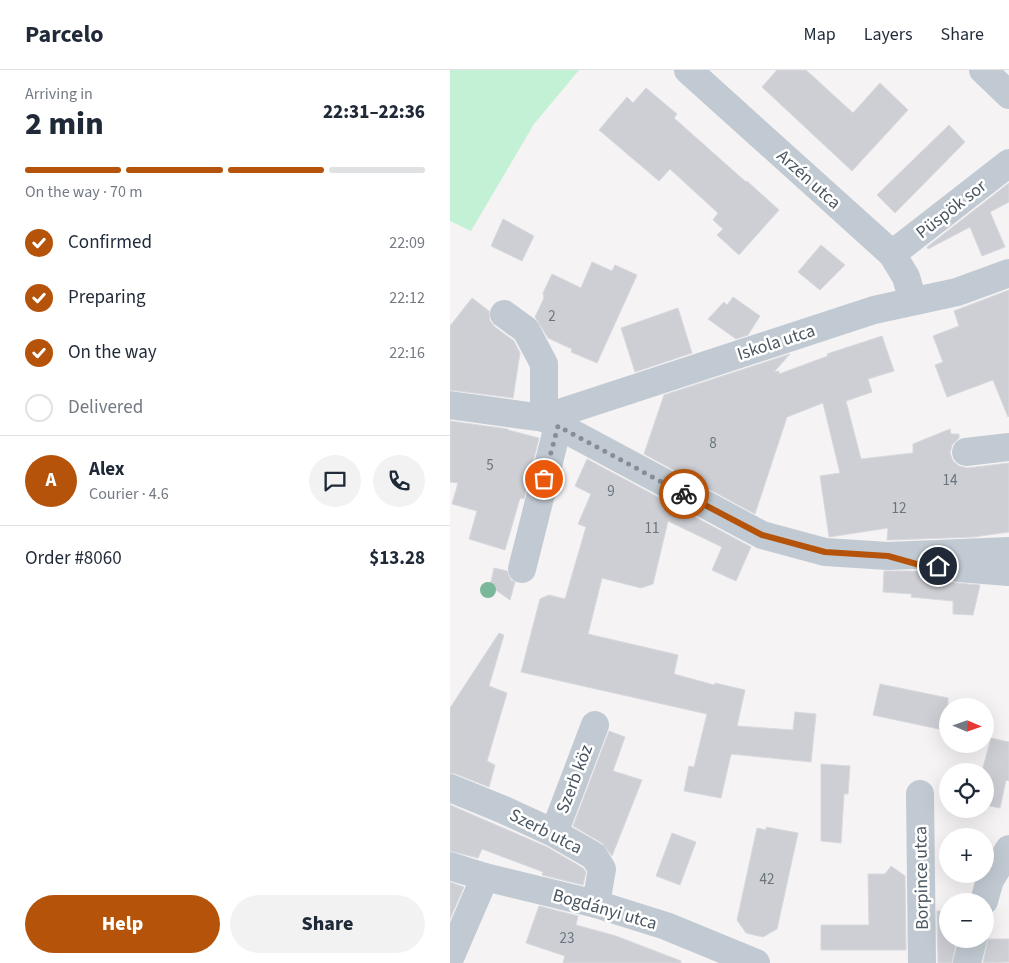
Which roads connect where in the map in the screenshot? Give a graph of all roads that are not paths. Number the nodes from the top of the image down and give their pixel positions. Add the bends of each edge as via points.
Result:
1 (688, 70) edge
2 (983, 70) edge
3 (1009, 95) edge
4 (1009, 163) edge
5 (892, 254) junction
6 (1009, 273) edge
7 (913, 301) junction
8 (504, 314) dead end
9 (450, 405) edge
10 (551, 422) junction
11 (1009, 447) edge
12 (966, 452) dead end
13 (1009, 551) edge
14 (888, 556) junction
15 (522, 569) dead end
16 (1009, 572) edge
17 (595, 725) dead end
18 (450, 788) edge
19 (920, 794) dead end
20 (554, 833) junction
21 (1009, 849) edge
22 (450, 866) edge
23 (485, 877) junction
24 (986, 893) edge
25 (596, 904) junction
26 (971, 948) edge
27 (450, 958) edge
28 (756, 963) edge
29 (922, 963) edge
30 (967, 963) edge

1 - 5 street, Arzén utca
2 - 3 street
4 - 5 street, Püspök sor
5 - 7 street, Arzén utca via 906,277
6 - 7 street, Iskola utca via 958,292
7 - 10 street, Iskola utca via 874,310
8 - 10 street via 526,330 544,364
9 - 10 street
10 - 14 street via 762,535 825,552
10 - 15 street
11 - 12 street
13 - 14 street
14 - 16 street via 920,565
17 - 20 street, Szerb köz
18 - 20 street, Szerb utca
19 - 29 street, Borpince utca
20 - 25 street, Szerb utca via 594,856 602,869
21 - 24 street via 990,880
22 - 23 street, Bogdányi utca
23 - 25 street, Bogdányi utca
23 - 27 street
25 - 28 street, Bogdányi utca via 677,929
26 - 30 street

